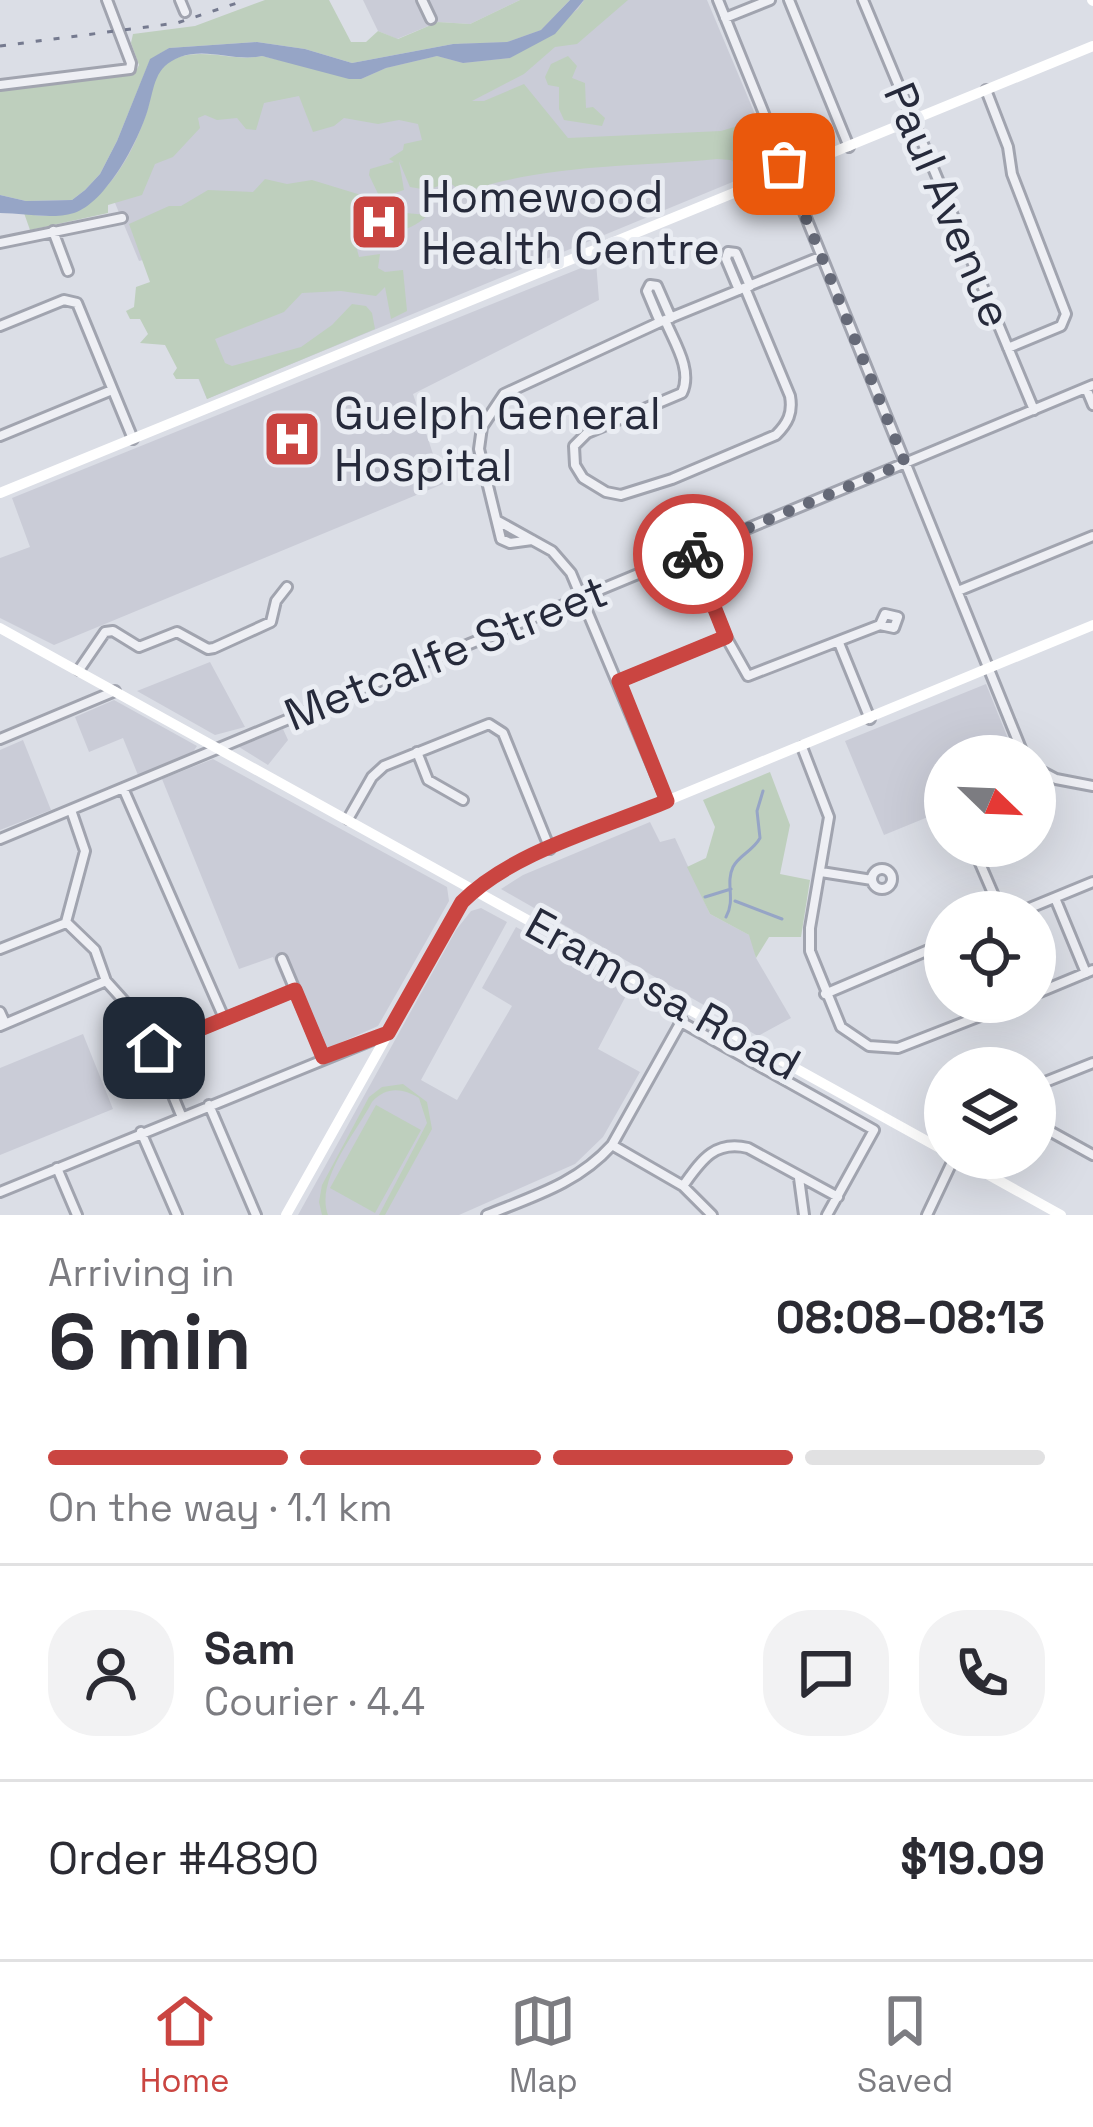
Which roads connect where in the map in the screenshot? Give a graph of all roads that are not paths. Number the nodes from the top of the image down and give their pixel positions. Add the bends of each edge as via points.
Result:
1 (107, 0) edge
2 (180, 0) edge
3 (422, 0) edge
4 (718, 0) edge
5 (770, 0) edge
6 (789, 0) edge
7 (863, 0) edge
8 (185, 12) dead end
9 (724, 18) junction
10 (430, 19) dead end
11 (1093, 46) edge
12 (0, 85) edge
13 (986, 90) junction
14 (913, 121) junction
15 (849, 147) junction
16 (787, 172) junction
17 (122, 218) dead end
18 (53, 231) junction
19 (0, 243) edge
20 (820, 257) junction
21 (68, 271) dead end
22 (745, 288) junction
23 (665, 320) junction
24 (0, 326) edge
25 (1007, 348) junction
26 (1090, 387) edge
27 (112, 390) junction
28 (1093, 406) edge
29 (1034, 410) junction
30 (0, 436) edge
31 (133, 439) junction
32 (905, 463) junction
33 (0, 494) edge
34 (1093, 536) edge
35 (692, 551) junction
36 (287, 587) dead end
37 (958, 591) junction
38 (583, 597) junction
39 (880, 625) dead end
40 (1093, 625) edge
41 (0, 628) edge
42 (15, 637) junction
43 (726, 637) junction
44 (0, 643) edge
45 (839, 643) junction
46 (988, 669) junction
47 (79, 670) junction
48 (619, 681) junction
49 (117, 691) junction
50 (870, 719) junction
51 (1015, 735) edge
52 (0, 739) edge
53 (802, 747) junction
54 (218, 748) junction
55 (417, 752) junction
56 (1056, 778) edge
57 (1092, 781) edge
58 (123, 788) junction
59 (463, 800) dead end
60 (667, 801) junction
61 (71, 810) junction
62 (348, 819) junction
63 (0, 839) edge
64 (550, 849) junction
65 (821, 872) junction
66 (872, 880) dead end
67 (1093, 882) edge
68 (474, 891) junction
69 (1056, 898) edge
70 (1056, 900) edge
71 (66, 922) junction
72 (0, 949) edge
73 (924, 952) edge
74 (282, 959) dead end
75 (1089, 972) edge
76 (106, 981) junction
77 (1056, 985) edge
78 (295, 990) junction
79 (825, 994) junction
80 (689, 1009) junction
81 (0, 1012) edge
82 (224, 1018) junction
83 (681, 1022) junction
84 (965, 1023) edge
85 (3, 1024) edge
86 (388, 1033) junction
87 (154, 1048) junction
88 (323, 1057) junction
89 (1093, 1064) edge
90 (1056, 1078) edge
91 (209, 1105) junction
92 (182, 1115) junction
93 (141, 1132) junction
94 (1056, 1135) edge
95 (924, 1139) edge
96 (613, 1145) junction
97 (1093, 1155) edge
98 (57, 1168) junction
99 (799, 1176) junction
100 (945, 1179) edge
101 (995, 1179) edge
102 (682, 1186) junction
103 (0, 1192) edge
104 (838, 1196) junction
105 (77, 1215) edge
106 (177, 1215) edge
107 (256, 1215) edge
108 (286, 1215) edge
109 (488, 1215) edge
110 (712, 1215) edge
111 (804, 1215) edge
112 (826, 1215) edge
113 (927, 1215) edge
114 (1061, 1215) edge

1 - 12 street via 130,69
2 - 8 street
3 - 10 street
4 - 9 street
5 - 9 street
6 - 15 street
7 - 14 street, Paul Avenue
9 - 16 street
11 - 13 main road
13 - 14 main road
13 - 25 street via 1066,314 1061,326
14 - 15 main road
14 - 25 street, Paul Avenue
15 - 16 main road
16 - 20 street
16 - 31 main road
17 - 18 street
18 - 19 street
18 - 21 street
20 - 22 street
20 - 32 street
22 - 23 street
22 - 23 street via 790,396 784,426 636,493 606,493 583,478 574,446 682,393 686,371
23 - 38 street via 503,394 482,428 478,449 497,520 552,551
24 - 27 street via 72,301
25 - 29 street, Paul Avenue
26 - 28 street
26 - 29 street, Metcalfe Street
27 - 30 street
27 - 31 street
29 - 32 street, Metcalfe Street
31 - 33 main road
32 - 35 street, Metcalfe Street
32 - 37 street
34 - 37 street
35 - 38 street, Metcalfe Street
35 - 43 street
36 - 47 street via 271,622 222,644 208,649 177,632 139,647 105,632
37 - 46 street
38 - 48 street
38 - 54 street, Metcalfe Street
39 - 45 street
40 - 46 main road
41 - 42 main road, Eramosa Road
42 - 44 street
42 - 47 main road, Eramosa Road
43 - 45 street via 748,676
43 - 48 street
45 - 50 street
46 - 50 main road
46 - 51 street
47 - 49 main road, Eramosa Road
48 - 60 street
49 - 52 street
49 - 54 main road, Eramosa Road
50 - 53 main road
53 - 60 main road
53 - 65 street via 829,817
54 - 58 street, Metcalfe Street
54 - 62 main road, Eramosa Road
55 - 59 street via 428,780
55 - 62 street via 375,772
55 - 64 street via 482,724 496,726
56 - 57 street
58 - 61 street, Metcalfe Street
58 - 82 street
60 - 64 main road
61 - 63 street, Metcalfe Street
61 - 71 street via 85,851
62 - 68 main road, Eramosa Road
64 - 68 main road
65 - 66 street
65 - 79 street via 810,951
67 - 69 street
68 - 80 main road, Eramosa Road
68 - 86 main road
70 - 75 street
71 - 72 street
71 - 76 street via 94,950
73 - 79 street
74 - 78 street
75 - 77 street
76 - 85 street
76 - 87 street
78 - 82 street
78 - 88 street
79 - 84 street via 845,1032 883,1049
80 - 83 street
80 - 95 main road, Eramosa Road
81 - 85 street
82 - 87 street
83 - 96 street
83 - 104 street via 874,1130
86 - 88 street
86 - 108 main road
87 - 92 street
88 - 91 street
89 - 90 street
91 - 92 street
91 - 107 street
92 - 93 street
93 - 98 street
93 - 106 street
94 - 97 street
96 - 102 street
96 - 109 street via 573,1180
98 - 103 street
98 - 105 street
99 - 102 street via 748,1148 726,1146 706,1156
99 - 104 street
99 - 111 street
100 - 113 street
101 - 114 main road
102 - 110 street
104 - 112 street

